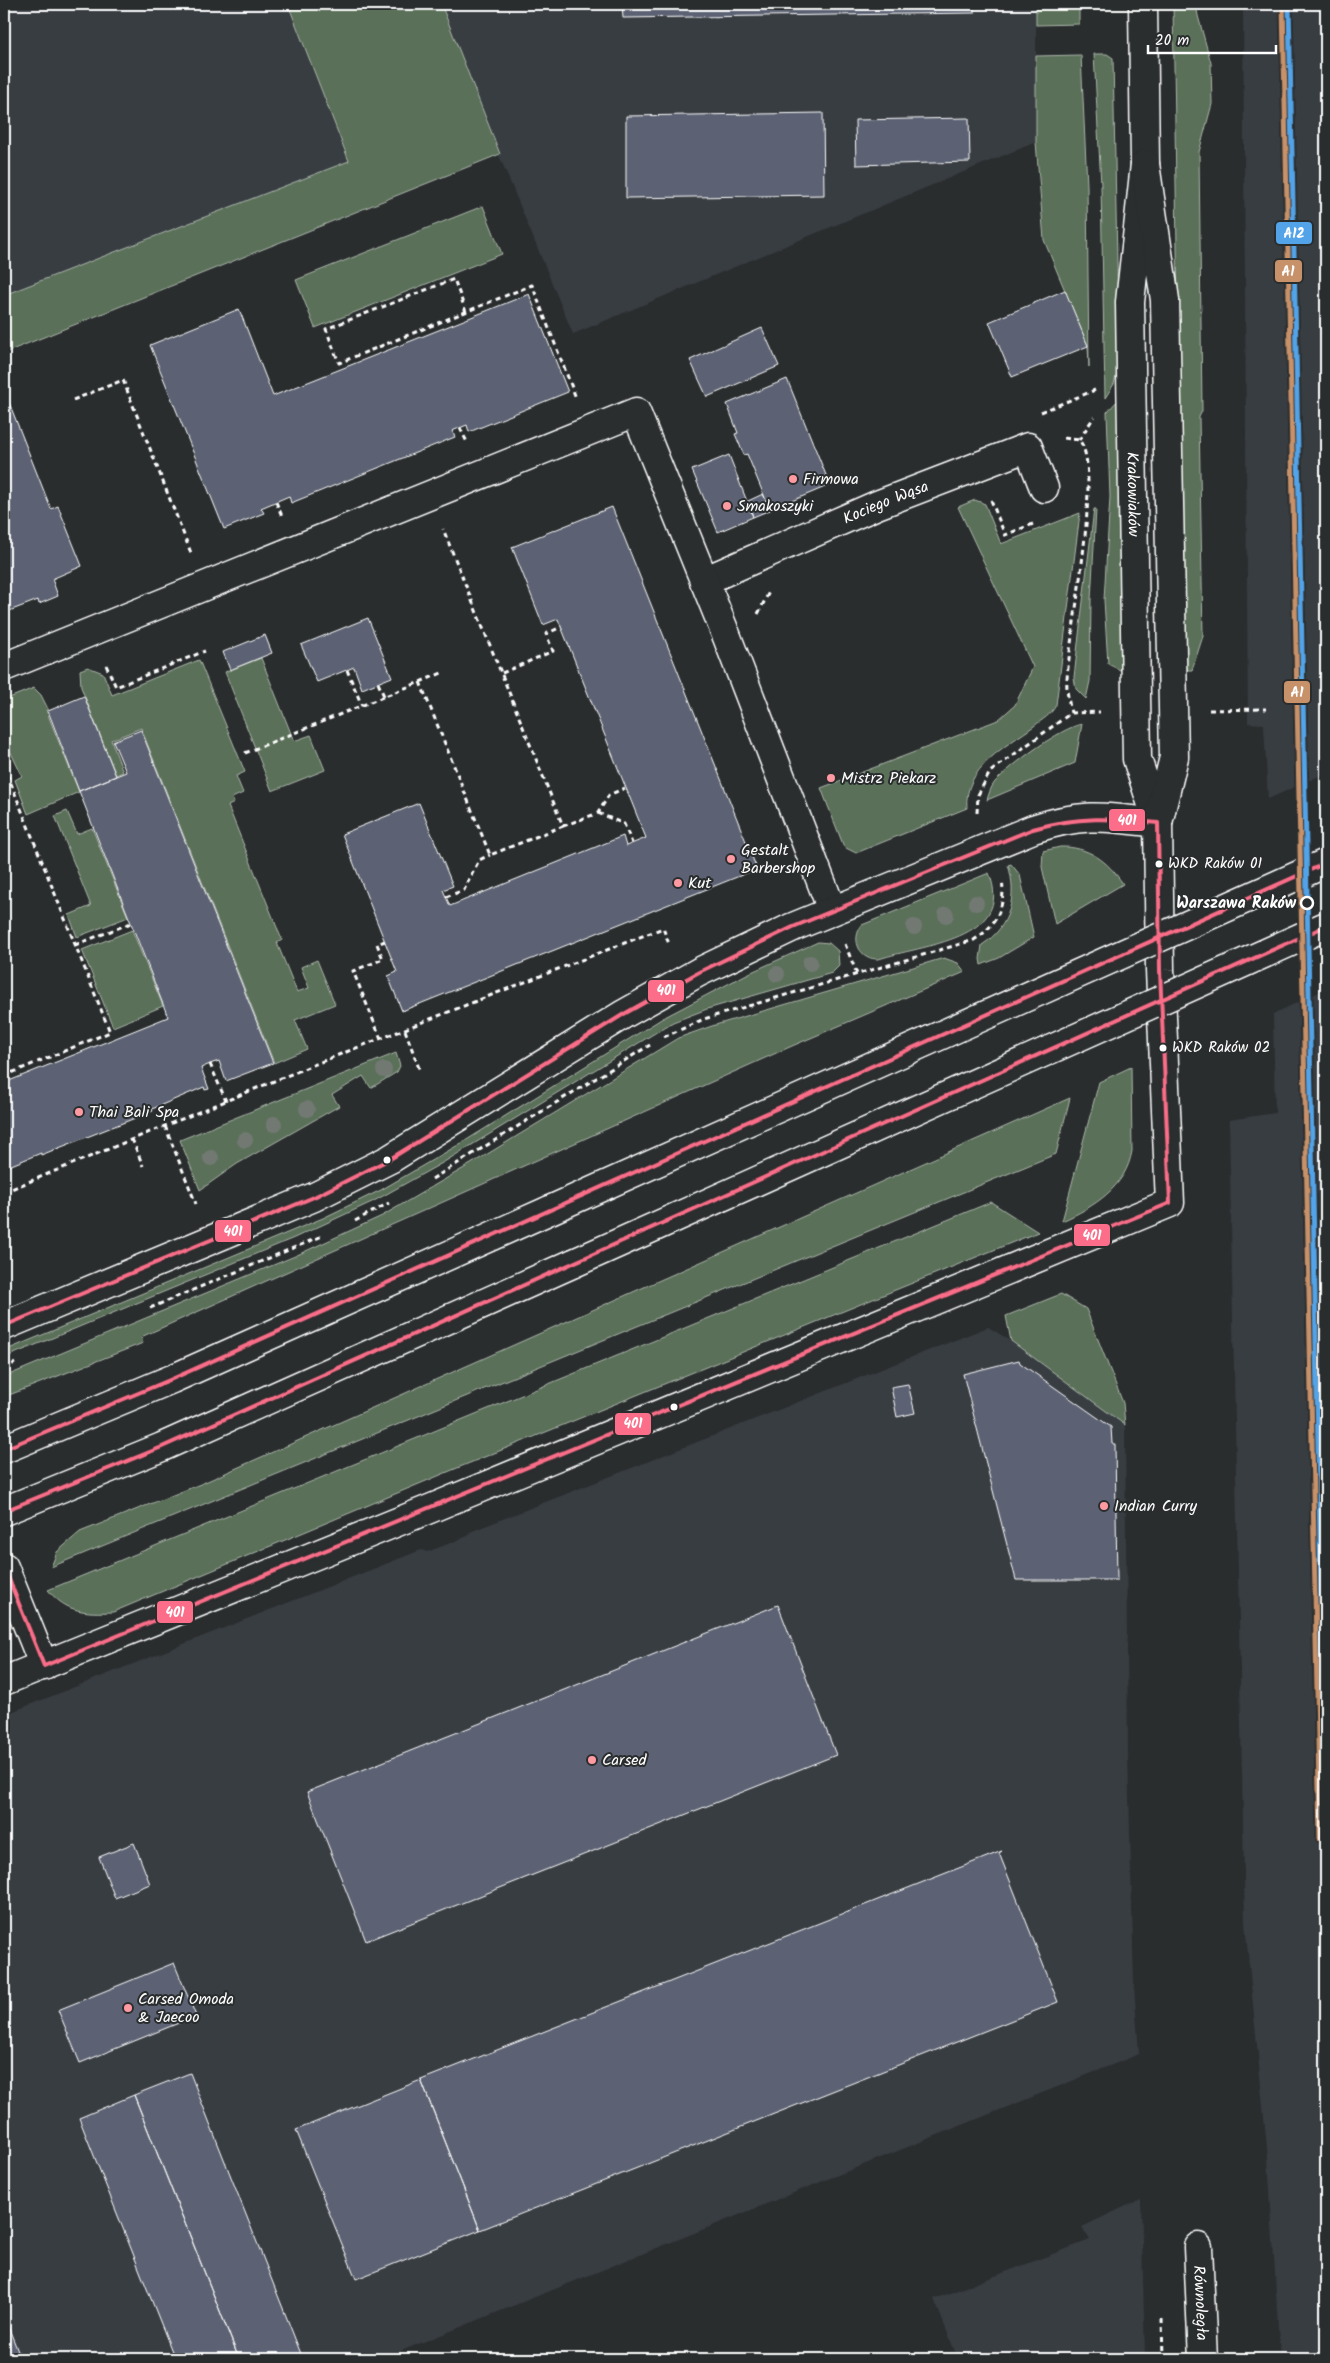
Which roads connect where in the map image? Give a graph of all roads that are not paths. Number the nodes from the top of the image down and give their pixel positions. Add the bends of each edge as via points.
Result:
1 (1143, 4) edge
2 (1146, 164) junction
3 (1044, 488) dead end
4 (704, 581) junction
5 (4, 667) edge
6 (1158, 823) junction
7 (1326, 863) edge
8 (832, 910) junction
9 (1326, 926) edge
10 (4, 1326) edge
11 (4, 1449) edge
12 (4, 1512) edge
13 (4, 1567) edge
14 (44, 1666) junction
15 (4, 1681) edge
16 (1198, 2247) dead end
17 (1203, 2359) edge

1 - 2 street, Krakowiaków
2 - 6 street, Krakowiaków via 1166,300 1173,675 1174,757
2 - 6 street, Krakowiaków via 1130,302 1137,759
3 - 4 street, Kociego Wąsa via 1028,447 877,505
4 - 5 street via 636,412
4 - 8 street
6 - 8 street via 1098,816 1060,820
6 - 14 street, Krakowiaków via 1160,970 1170,1202
7 - 11 street, bridge via 172,1379
8 - 10 street via 746,948 657,995 390,1159 314,1197
9 - 12 street, bridge via 162,1447
13 - 14 street
14 - 15 street
16 - 17 street, Równoległa

